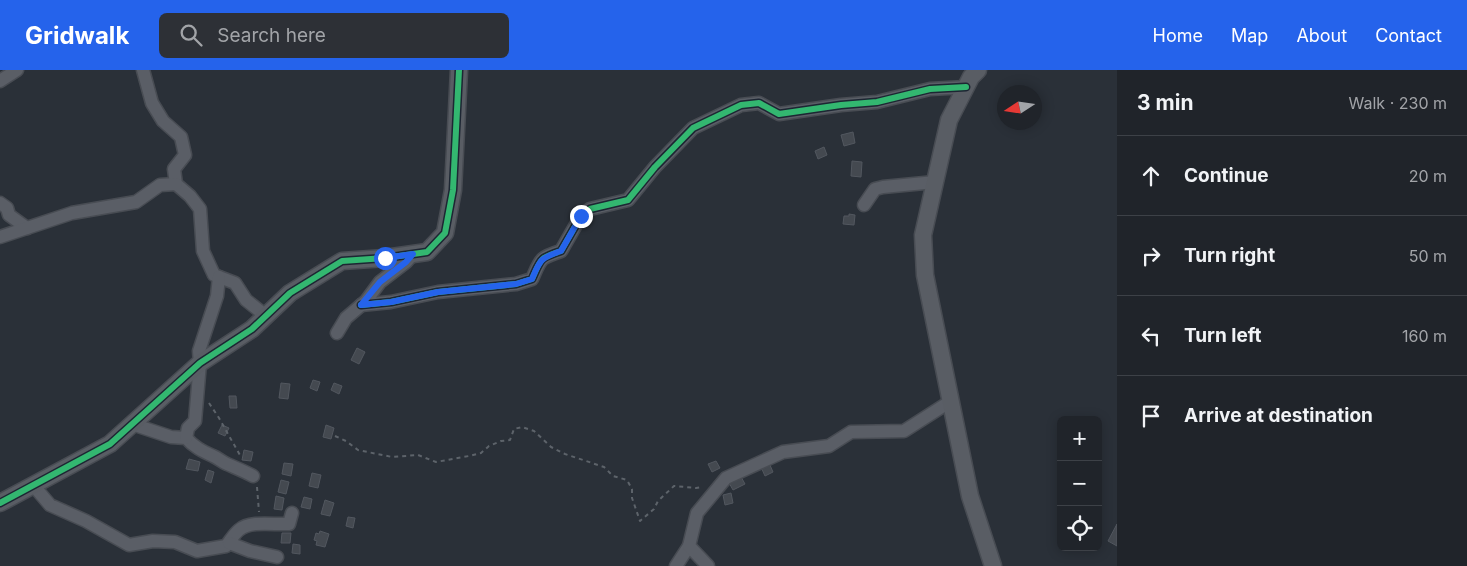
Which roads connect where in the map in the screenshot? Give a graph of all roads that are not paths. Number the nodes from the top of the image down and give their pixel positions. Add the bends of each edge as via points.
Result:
1 (17, 70) edge
2 (143, 70) edge
3 (459, 70) edge
4 (978, 70) edge
5 (0, 81) edge
6 (966, 87) junction
7 (935, 182) junction
8 (176, 184) junction
9 (0, 203) edge
10 (864, 205) dead end
11 (27, 228) junction
12 (0, 237) edge
13 (413, 254) junction
14 (219, 277) junction
15 (361, 305) junction
16 (266, 316) junction
17 (337, 332) dead end
18 (200, 363) junction
19 (951, 401) junction
20 (132, 424) junction
21 (186, 438) junction
22 (253, 476) road end
23 (33, 485) junction
24 (0, 503) edge
25 (292, 513) dead end
26 (228, 543) junction
27 (689, 546) junction
28 (277, 557) dead end
29 (676, 566) edge
30 (708, 566) edge
31 (993, 566) edge

1 - 5 street
2 - 8 street via 152,103 163,121 181,137 186,155 174,169
3 - 13 street via 453,190 445,234 427,252
4 - 6 street
6 - 7 street via 949,120
6 - 15 street via 930,89 877,102 779,114 759,103 741,106 693,128 628,200 590,209 581,216 561,251 544,256 532,279 516,284 438,292
7 - 10 street via 883,187 875,190
7 - 19 street via 924,235 925,275
8 - 11 street via 160,185 136,202 72,213
8 - 14 street via 200,209 203,250 214,274
9 - 11 street
11 - 12 street
13 - 15 street via 380,282
13 - 16 street via 342,261 290,293
14 - 16 street via 235,283 246,300
14 - 18 street via 218,296 199,350
15 - 17 street via 346,318
16 - 18 street
18 - 20 street
18 - 21 street via 195,421 188,428
19 - 27 street via 904,431 851,432 829,446 783,452 726,478 697,513
19 - 31 street via 970,496
20 - 21 street via 170,437
20 - 23 street via 110,444
21 - 22 street via 204,453
23 - 24 street
23 - 26 street via 50,504 129,545 175,542 197,551
25 - 26 street via 289,524 261,523 239,529
26 - 28 street
27 - 29 street
27 - 30 street

